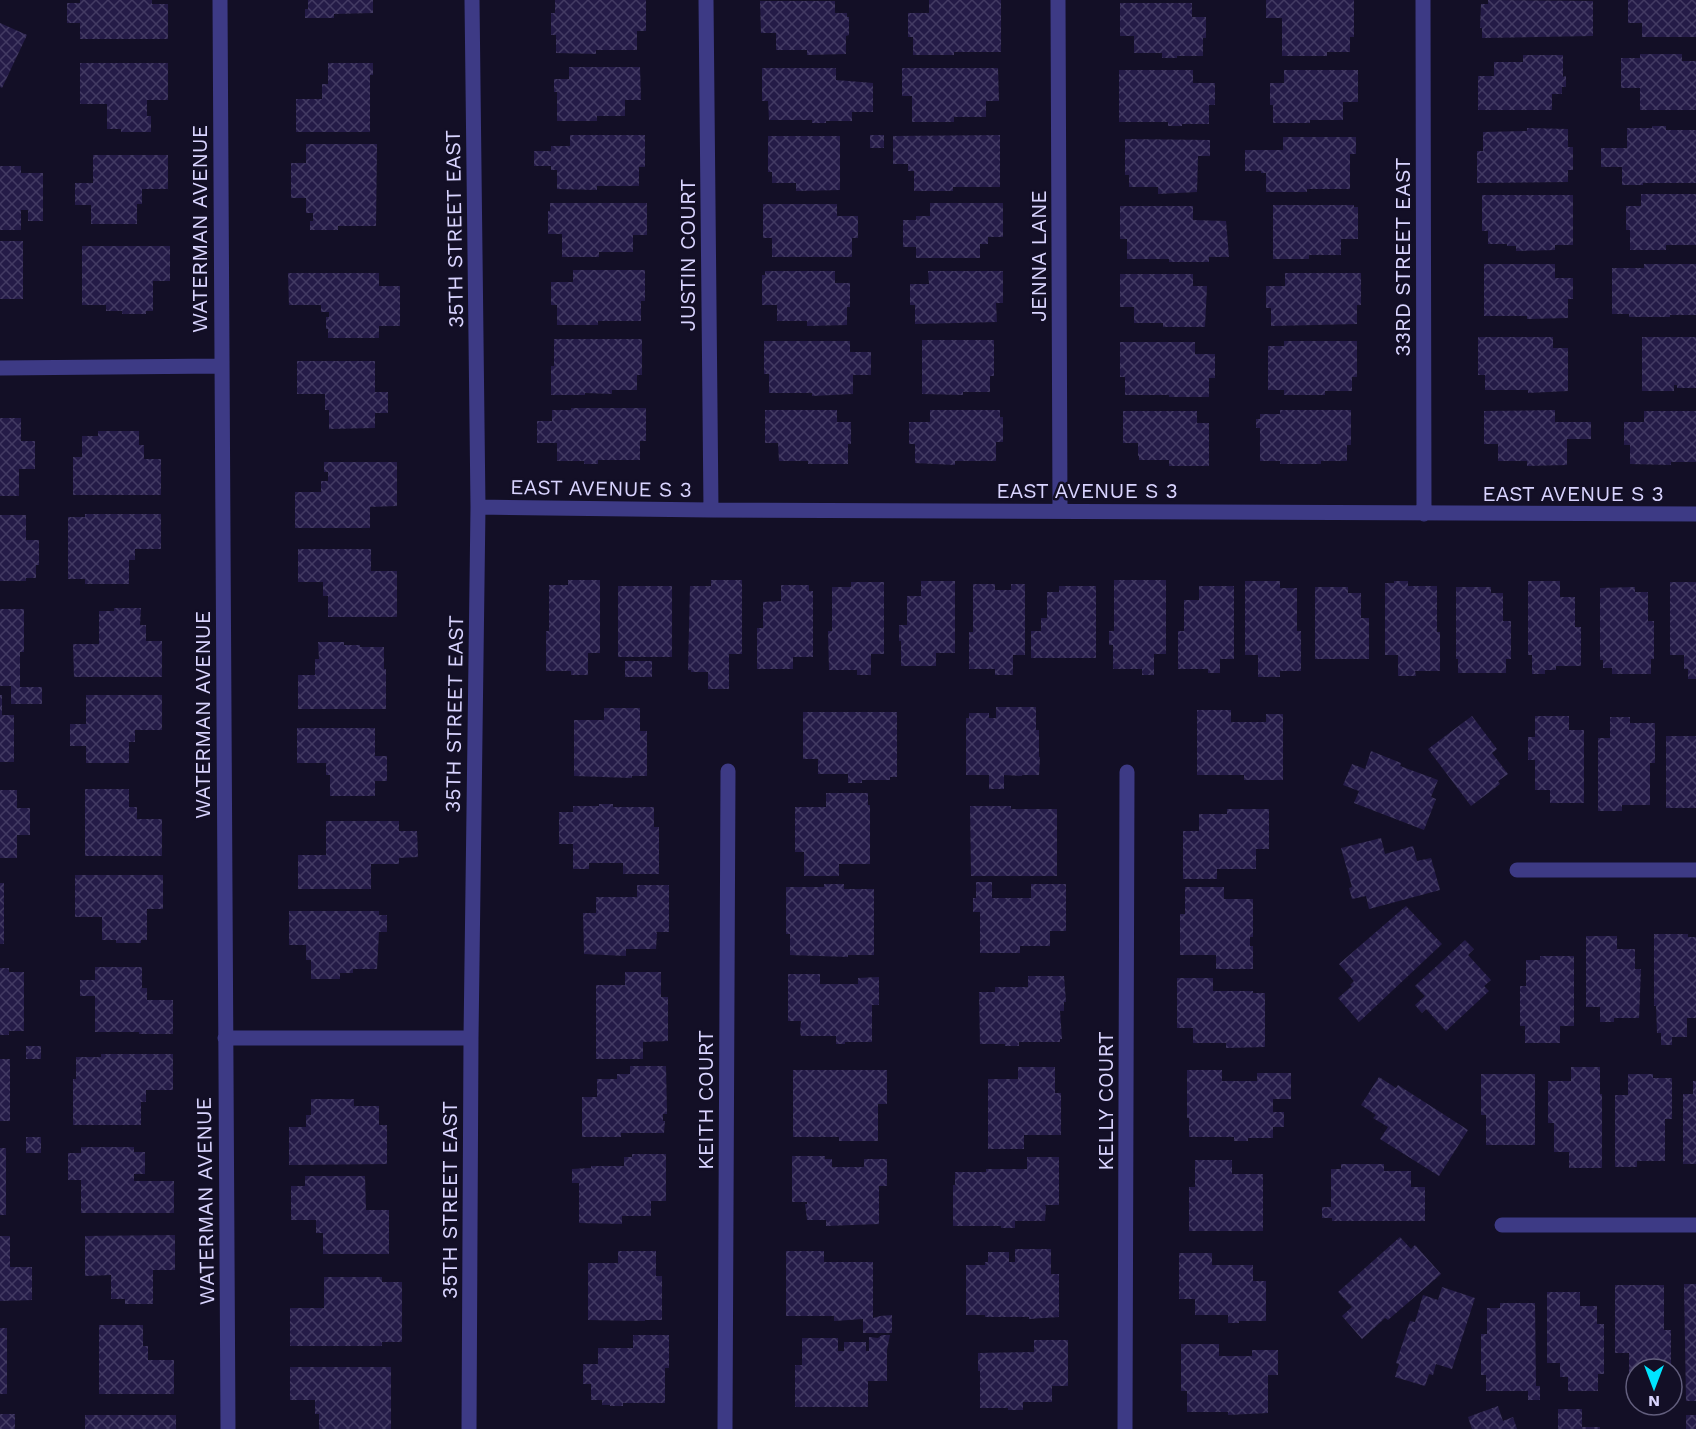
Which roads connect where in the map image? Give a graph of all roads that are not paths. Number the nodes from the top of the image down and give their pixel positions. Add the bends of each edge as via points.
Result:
1 (220, 0) edge
2 (472, 0) edge
3 (706, 0) edge
4 (1058, 0) edge
5 (1423, 0) edge
6 (221, 366) junction
7 (0, 368) edge
8 (478, 507) junction
9 (711, 510) junction
10 (1060, 511) junction
11 (1424, 514) junction
12 (1696, 514) edge
13 (728, 771) dead end
14 (1127, 772) dead end
15 (1517, 870) dead end
16 (1696, 870) edge
17 (225, 1038) junction
18 (471, 1038) junction
19 (1502, 1225) dead end
20 (1696, 1225) edge
21 (228, 1429) edge
22 (469, 1429) edge
23 (725, 1429) edge
24 (1125, 1429) edge

1 - 6 street, WATERMAN AVENUE
2 - 8 street, 35TH STREET EAST
3 - 9 street, JUSTIN COURT
4 - 10 street, JENNA LANE
5 - 11 street, 33RD STREET EAST
6 - 7 street
6 - 17 street, WATERMAN AVENUE
8 - 9 street, EAST AVENUE S 3
8 - 18 street, 35TH STREET EAST
9 - 10 street, EAST AVENUE S 3
10 - 11 street, EAST AVENUE S 3
11 - 12 street, EAST AVENUE S 3
13 - 23 street, KEITH COURT
14 - 24 street, KELLY COURT
15 - 16 street
17 - 18 street
17 - 21 street, WATERMAN AVENUE
18 - 22 street, 35TH STREET EAST
19 - 20 street

